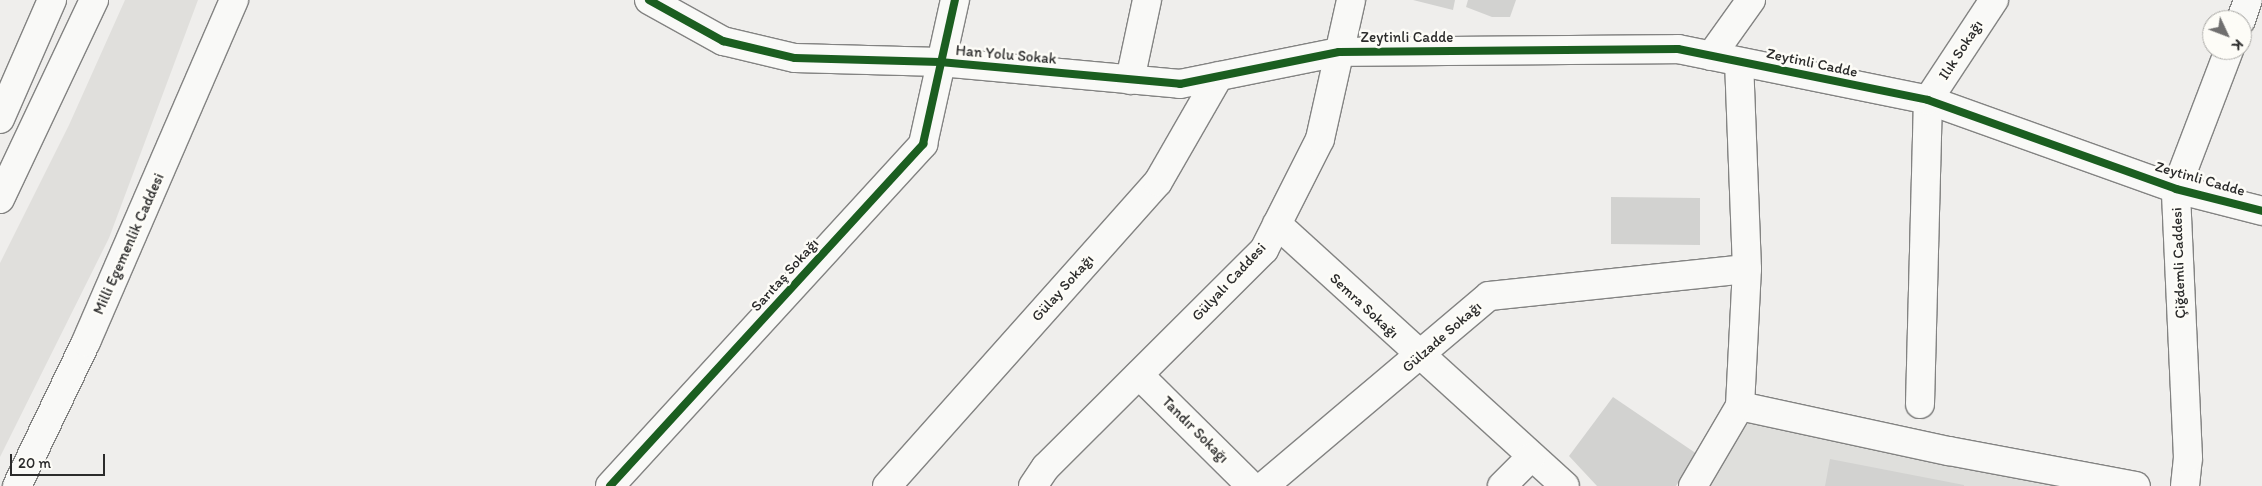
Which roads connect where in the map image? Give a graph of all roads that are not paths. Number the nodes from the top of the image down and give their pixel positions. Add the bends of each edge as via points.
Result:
1 (52, 0) edge
2 (94, 0) edge
3 (215, 0) edge
4 (234, 0) edge
5 (250, 0) edge
6 (649, 0) edge
7 (955, 0) edge
8 (1147, 0) edge
9 (1351, 0) edge
10 (1751, 0) edge
11 (1994, 0) edge
12 (223, 25) junction
13 (1339, 52) junction
14 (201, 55) junction
15 (1711, 56) junction
16 (2225, 60) edge
17 (940, 62) junction
18 (1739, 62) junction
19 (1219, 76) junction
20 (1130, 80) junction
21 (1928, 100) junction
22 (0, 120) edge
23 (2176, 189) junction
24 (0, 199) edge
25 (2262, 211) edge
26 (1277, 224) junction
27 (1747, 269) junction
28 (1420, 357) junction
29 (1139, 375) junction
30 (1920, 404) dead end
31 (1740, 406) junction
32 (1531, 458) junction
33 (0, 482) edge
34 (17, 486) edge
35 (610, 486) edge
36 (887, 486) edge
37 (1033, 486) edge
38 (1251, 486) edge
39 (1264, 486) edge
40 (1502, 486) edge
41 (1565, 486) edge
42 (1693, 486) edge
43 (2136, 486) edge
44 (2185, 486) edge

1 - 22 main road
2 - 24 main road
3 - 14 main road, Milli Egemenlik Caddesi
4 - 12 main road, Milli Egemenlik Caddesi
5 - 12 main road
6 - 17 main road, Han Yolu Sokak via 723,41 795,58
7 - 17 main road, Sarıtaş Sokağı
8 - 20 main road
9 - 13 main road, Gülyalı Caddesi
10 - 15 main road
11 - 21 main road, Ilık Sokağı
12 - 14 main road, Milli Egemenlik Caddesi
13 - 15 main road, Zeytinli Cadde via 1678,49
13 - 19 main road, Han Yolu Sokak
13 - 26 main road, Gülyalı Caddesi via 1320,139
14 - 33 main road, Milli Egemenlik Caddesi
14 - 34 main road, Milli Egemenlik Caddesi via 86,342
15 - 18 main road, Zeytinli Cadde
16 - 23 main road, Çiğdemli Caddesi
17 - 20 main road, Han Yolu Sokak
17 - 35 main road, Sarıtaş Sokağı via 924,144
18 - 21 main road, Zeytinli Cadde
18 - 27 main road
19 - 20 main road, Han Yolu Sokak via 1180,84
19 - 36 main road, Gülay Sokağı via 1158,182
21 - 23 main road, Zeytinli Cadde
21 - 30 main road
23 - 25 main road, Zeytinli Cadde
23 - 44 main road, Çiğdemli Caddesi via 2188,458
26 - 28 main road, Semra Sokağı
26 - 29 main road, Gülyalı Caddesi via 1264,250
27 - 28 main road, Gülzade Sokağı via 1489,296
27 - 31 main road
28 - 32 main road, Semra Sokağı
28 - 39 main road, Gülzade Sokağı
29 - 37 main road, Gülyalı Caddesi via 1046,468
29 - 38 main road, Tandır Sokağı
31 - 42 main road
31 - 43 main road via 1949,452
32 - 40 main road
32 - 41 main road, Semra Sokağı

